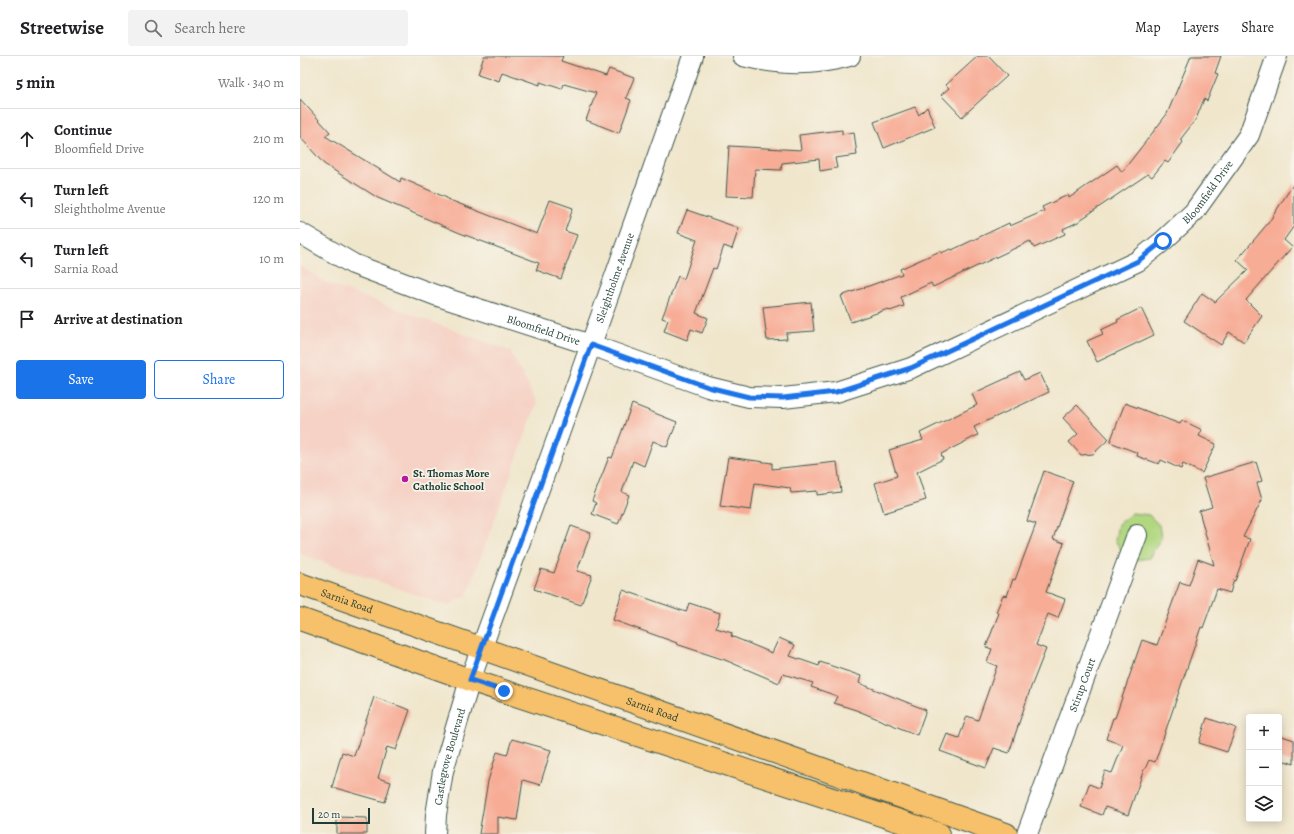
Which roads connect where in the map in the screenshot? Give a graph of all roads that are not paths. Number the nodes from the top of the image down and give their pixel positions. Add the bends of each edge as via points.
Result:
1 (693, 56) edge
2 (742, 56) edge
3 (850, 56) edge
4 (1277, 56) edge
5 (300, 233) edge
6 (591, 345) junction
7 (1137, 535) dead end
8 (300, 584) edge
9 (300, 619) edge
10 (481, 648) junction
11 (470, 680) junction
12 (435, 834) edge
13 (940, 834) edge
14 (1006, 834) edge
15 (1027, 834) edge

1 - 6 street, Sleightholme Avenue
2 - 3 street via 800,64 834,61
4 - 6 street, Bloomfield Drive via 1249,135 1194,212 1163,241 1138,261 911,368 836,392 783,398 749,397 708,387
5 - 6 street, Bloomfield Drive via 353,264 435,295
6 - 10 street, Sleightholme Avenue
7 - 15 street, Stirup Court
8 - 10 main road, Sarnia Road
9 - 11 main road
10 - 11 street, Sleightholme Avenue
10 - 14 main road, Sarnia Road
11 - 12 street, Castlegrove Boulevard via 443,771
11 - 13 main road

